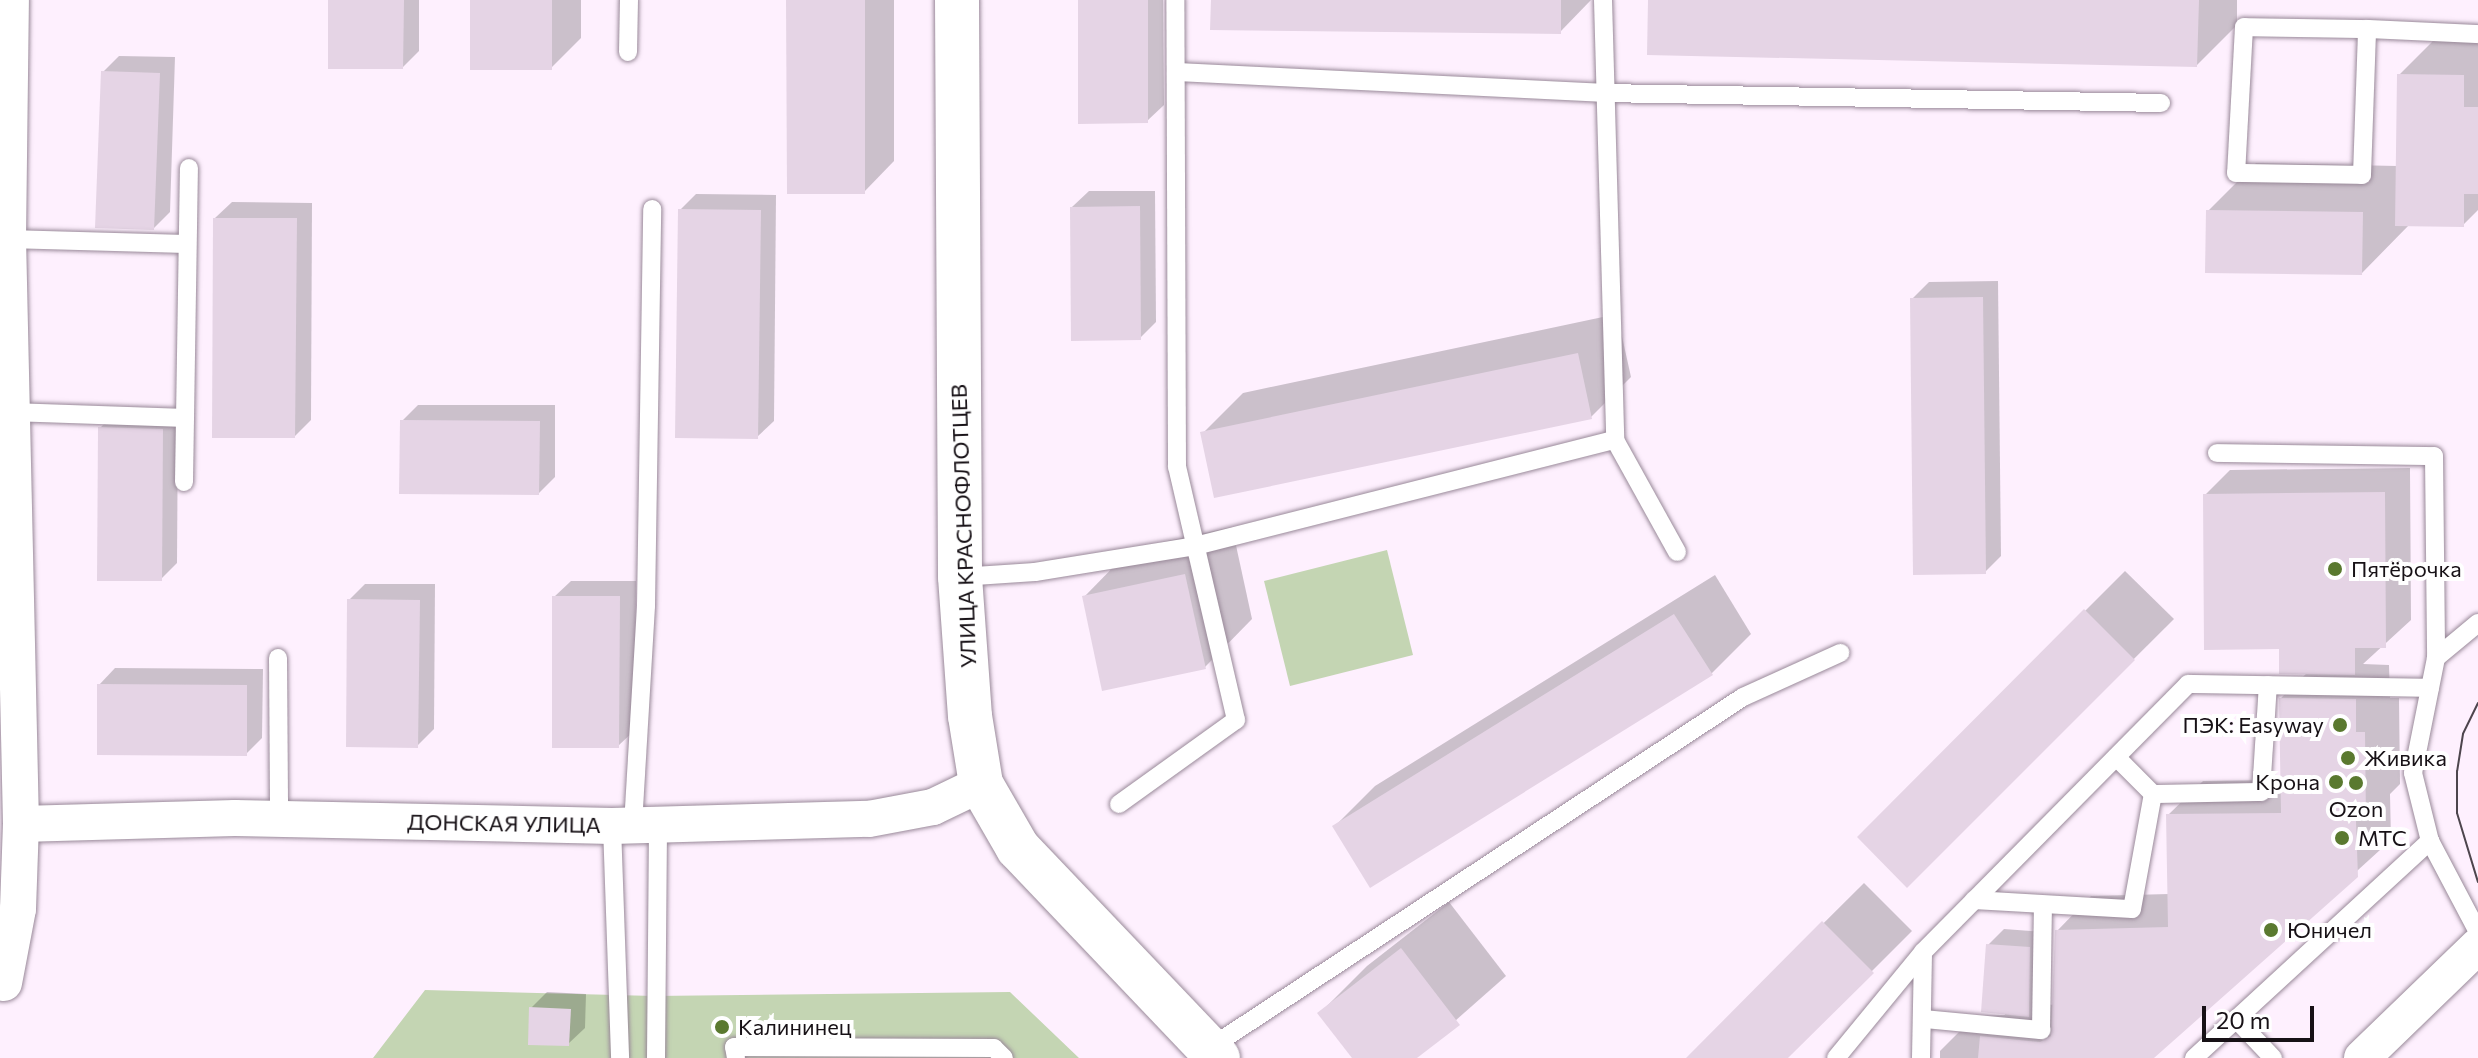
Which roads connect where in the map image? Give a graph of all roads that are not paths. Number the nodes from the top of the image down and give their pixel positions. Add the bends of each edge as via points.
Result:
1 (11, 0) edge
2 (629, 0) edge
3 (957, 0) edge
4 (1175, 0) edge
5 (1603, 0) edge
6 (2367, 29) junction
7 (2478, 34) edge
8 (628, 52) dead end
9 (1176, 72) junction
10 (1602, 93) junction
11 (2161, 103) dead end
12 (189, 168) dead end
13 (652, 209) dead end
14 (8, 239) junction
15 (186, 244) junction
16 (12, 412) junction
17 (185, 418) junction
18 (1615, 440) junction
19 (2217, 453) dead end
20 (184, 482) dead end
21 (7, 526) edge
22 (1195, 546) junction
23 (1677, 552) dead end
24 (960, 577) junction
25 (2478, 623) edge
26 (1840, 653) dead end
27 (278, 658) dead end
28 (2436, 658) junction
29 (2268, 685) junction
30 (2430, 688) junction
31 (2116, 757) junction
32 (981, 784) junction
33 (2153, 794) junction
34 (1119, 804) dead end
35 (279, 819) junction
36 (21, 824) junction
37 (634, 825) junction
38 (2430, 841) junction
39 (1974, 900) junction
40 (2043, 906) junction
41 (2478, 932) edge
42 (2478, 946) edge
43 (1923, 952) junction
44 (1, 985) edge
45 (1924, 1019) junction
46 (2238, 1021) junction
47 (1213, 1053) edge
48 (994, 1055) edge
49 (620, 1058) edge
50 (656, 1058) edge
51 (736, 1058) edge
52 (1836, 1058) edge
53 (1921, 1058) edge
54 (2194, 1058) edge
55 (2273, 1058) edge
56 (2362, 1058) edge

1 - 14 street
2 - 8 lane
3 - 24 main road, УЛИЦА КРАСНОФЛОТЦЕВ
4 - 9 lane
5 - 10 lane
6 - 6 lane via 2362,175 2236,173 2244,27
6 - 7 lane
9 - 10 lane
9 - 22 lane via 1177,467
10 - 11 lane
10 - 18 lane
12 - 15 lane
13 - 37 lane via 646,605
14 - 15 lane
14 - 16 street
15 - 17 lane
16 - 17 lane
16 - 21 street
17 - 20 lane
18 - 22 lane
18 - 23 lane
19 - 28 lane via 2434,456
21 - 36 street
22 - 24 lane via 1035,572
22 - 34 lane via 1236,720
24 - 32 main road, УЛИЦА КРАСНОФЛОТЦЕВ via 970,716
25 - 28 lane
26 - 47 lane via 1743,697
27 - 35 lane
28 - 30 lane
29 - 30 lane
29 - 31 lane via 2188,684
29 - 33 lane via 2261,792
30 - 38 lane via 2413,773
31 - 33 lane
31 - 39 lane
32 - 37 street, ДОНСКАЯ УЛИЦА via 933,807 869,819
32 - 47 main road, УЛИЦА КРАСНОФЛОТЦЕВ via 1018,848
33 - 40 lane via 2132,909
35 - 36 street, ДОНСКАЯ УЛИЦА
35 - 37 street, ДОНСКАЯ УЛИЦА
36 - 44 street via 18,909
37 - 49 lane
37 - 50 lane
38 - 41 lane
38 - 46 lane
39 - 40 lane
39 - 43 lane
40 - 45 lane via 2041,1030
42 - 56 street
43 - 45 lane
43 - 52 lane
45 - 53 lane
46 - 54 lane
46 - 55 lane
48 - 51 lane via 734,1047

